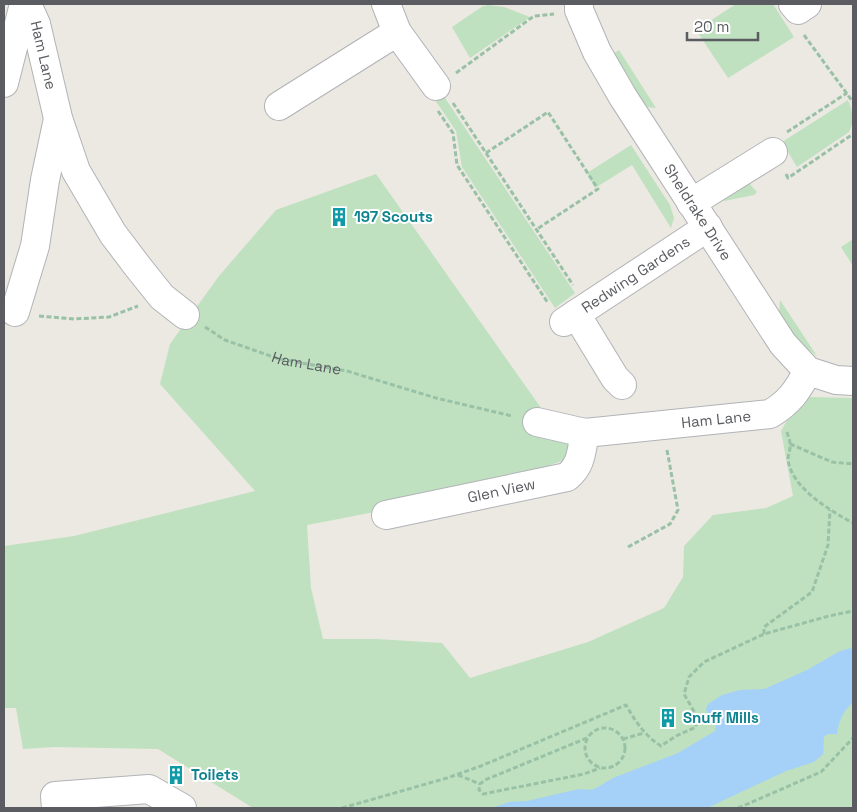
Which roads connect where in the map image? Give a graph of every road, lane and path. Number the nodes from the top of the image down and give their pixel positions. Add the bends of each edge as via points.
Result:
1 (25, 4) edge
2 (386, 4) edge
3 (799, 6) edge
4 (579, 7) edge
5 (397, 32) junction
6 (4, 83) edge
7 (438, 93) junction
8 (847, 94) junction
9 (853, 102) edge
10 (280, 106) dead end
11 (58, 118) junction
12 (853, 134) edge
13 (773, 152) junction
14 (486, 153) junction
15 (691, 203) junction
16 (708, 227) junction
17 (537, 229) junction
18 (162, 297) junction
19 (15, 312) joint
20 (576, 314) junction
21 (185, 315) joint
22 (808, 371) junction
23 (853, 382) edge
24 (622, 385) dead end
25 (783, 406) junction
26 (537, 422) joint
27 (663, 425) junction
28 (585, 433) junction
29 (790, 444) junction
30 (853, 464) edge
31 (830, 510) junction
32 (386, 515) dead end
33 (853, 523) edge
34 (628, 547) dead end
35 (853, 611) edge
36 (764, 634) junction
37 (644, 733) junction
38 (587, 738) junction
39 (853, 738) edge
40 (623, 739) junction
41 (600, 768) junction
42 (457, 775) junction
43 (480, 784) junction
44 (56, 808) edge
45 (182, 808) edge
46 (342, 808) edge
47 (738, 808) edge

1 - 6 street
1 - 11 street, Ham Lane via 36,24
2 - 5 street
3 - 8 path via 805,38
4 - 7 path via 534,16
4 - 15 street, Sheldrake Drive via 615,103
5 - 7 street
5 - 10 street
7 - 14 path
7 - 20 path via 453,133 457,165 562,324
8 - 9 path
8 - 13 path via 769,144
11 - 18 street, Ham Lane via 85,186 113,234
11 - 19 street via 35,246
12 - 13 path via 788,178
13 - 15 street
14 - 17 path
14 - 17 path via 548,112 598,190
15 - 16 street, Sheldrake Drive
16 - 20 street, Redwing Gardens
16 - 22 street, Sheldrake Drive via 758,321
17 - 20 path
18 - 19 path via 109,317 74,319
18 - 21 street, Ham Lane
20 - 24 street
21 - 26 path, Ham Lane via 225,340 279,359 347,371 436,398
22 - 23 street, Sheldrake Drive
22 - 25 street, Ham Lane via 795,394
25 - 27 street, Ham Lane via 770,414
25 - 29 path
26 - 28 street, Ham Lane
27 - 28 street, Ham Lane
27 - 34 path via 678,510 670,524
28 - 32 street, Glen View via 576,470 567,477
29 - 30 path via 832,462
29 - 31 path via 788,460 796,478 811,497
31 - 33 path
31 - 36 path via 828,546 812,592 764,627
35 - 36 path
36 - 37 path via 704,662 689,677 684,694 695,713 696,727 661,746
37 - 40 path
37 - 42 path via 626,705
38 - 40 path via 602,728 618,732
38 - 41 path via 586,756
38 - 43 path
39 - 47 path via 821,772
40 - 41 path via 624,754 619,762
41 - 43 path via 483,794 479,790
42 - 43 path
42 - 46 path
44 - 45 street via 55,796 148,789

